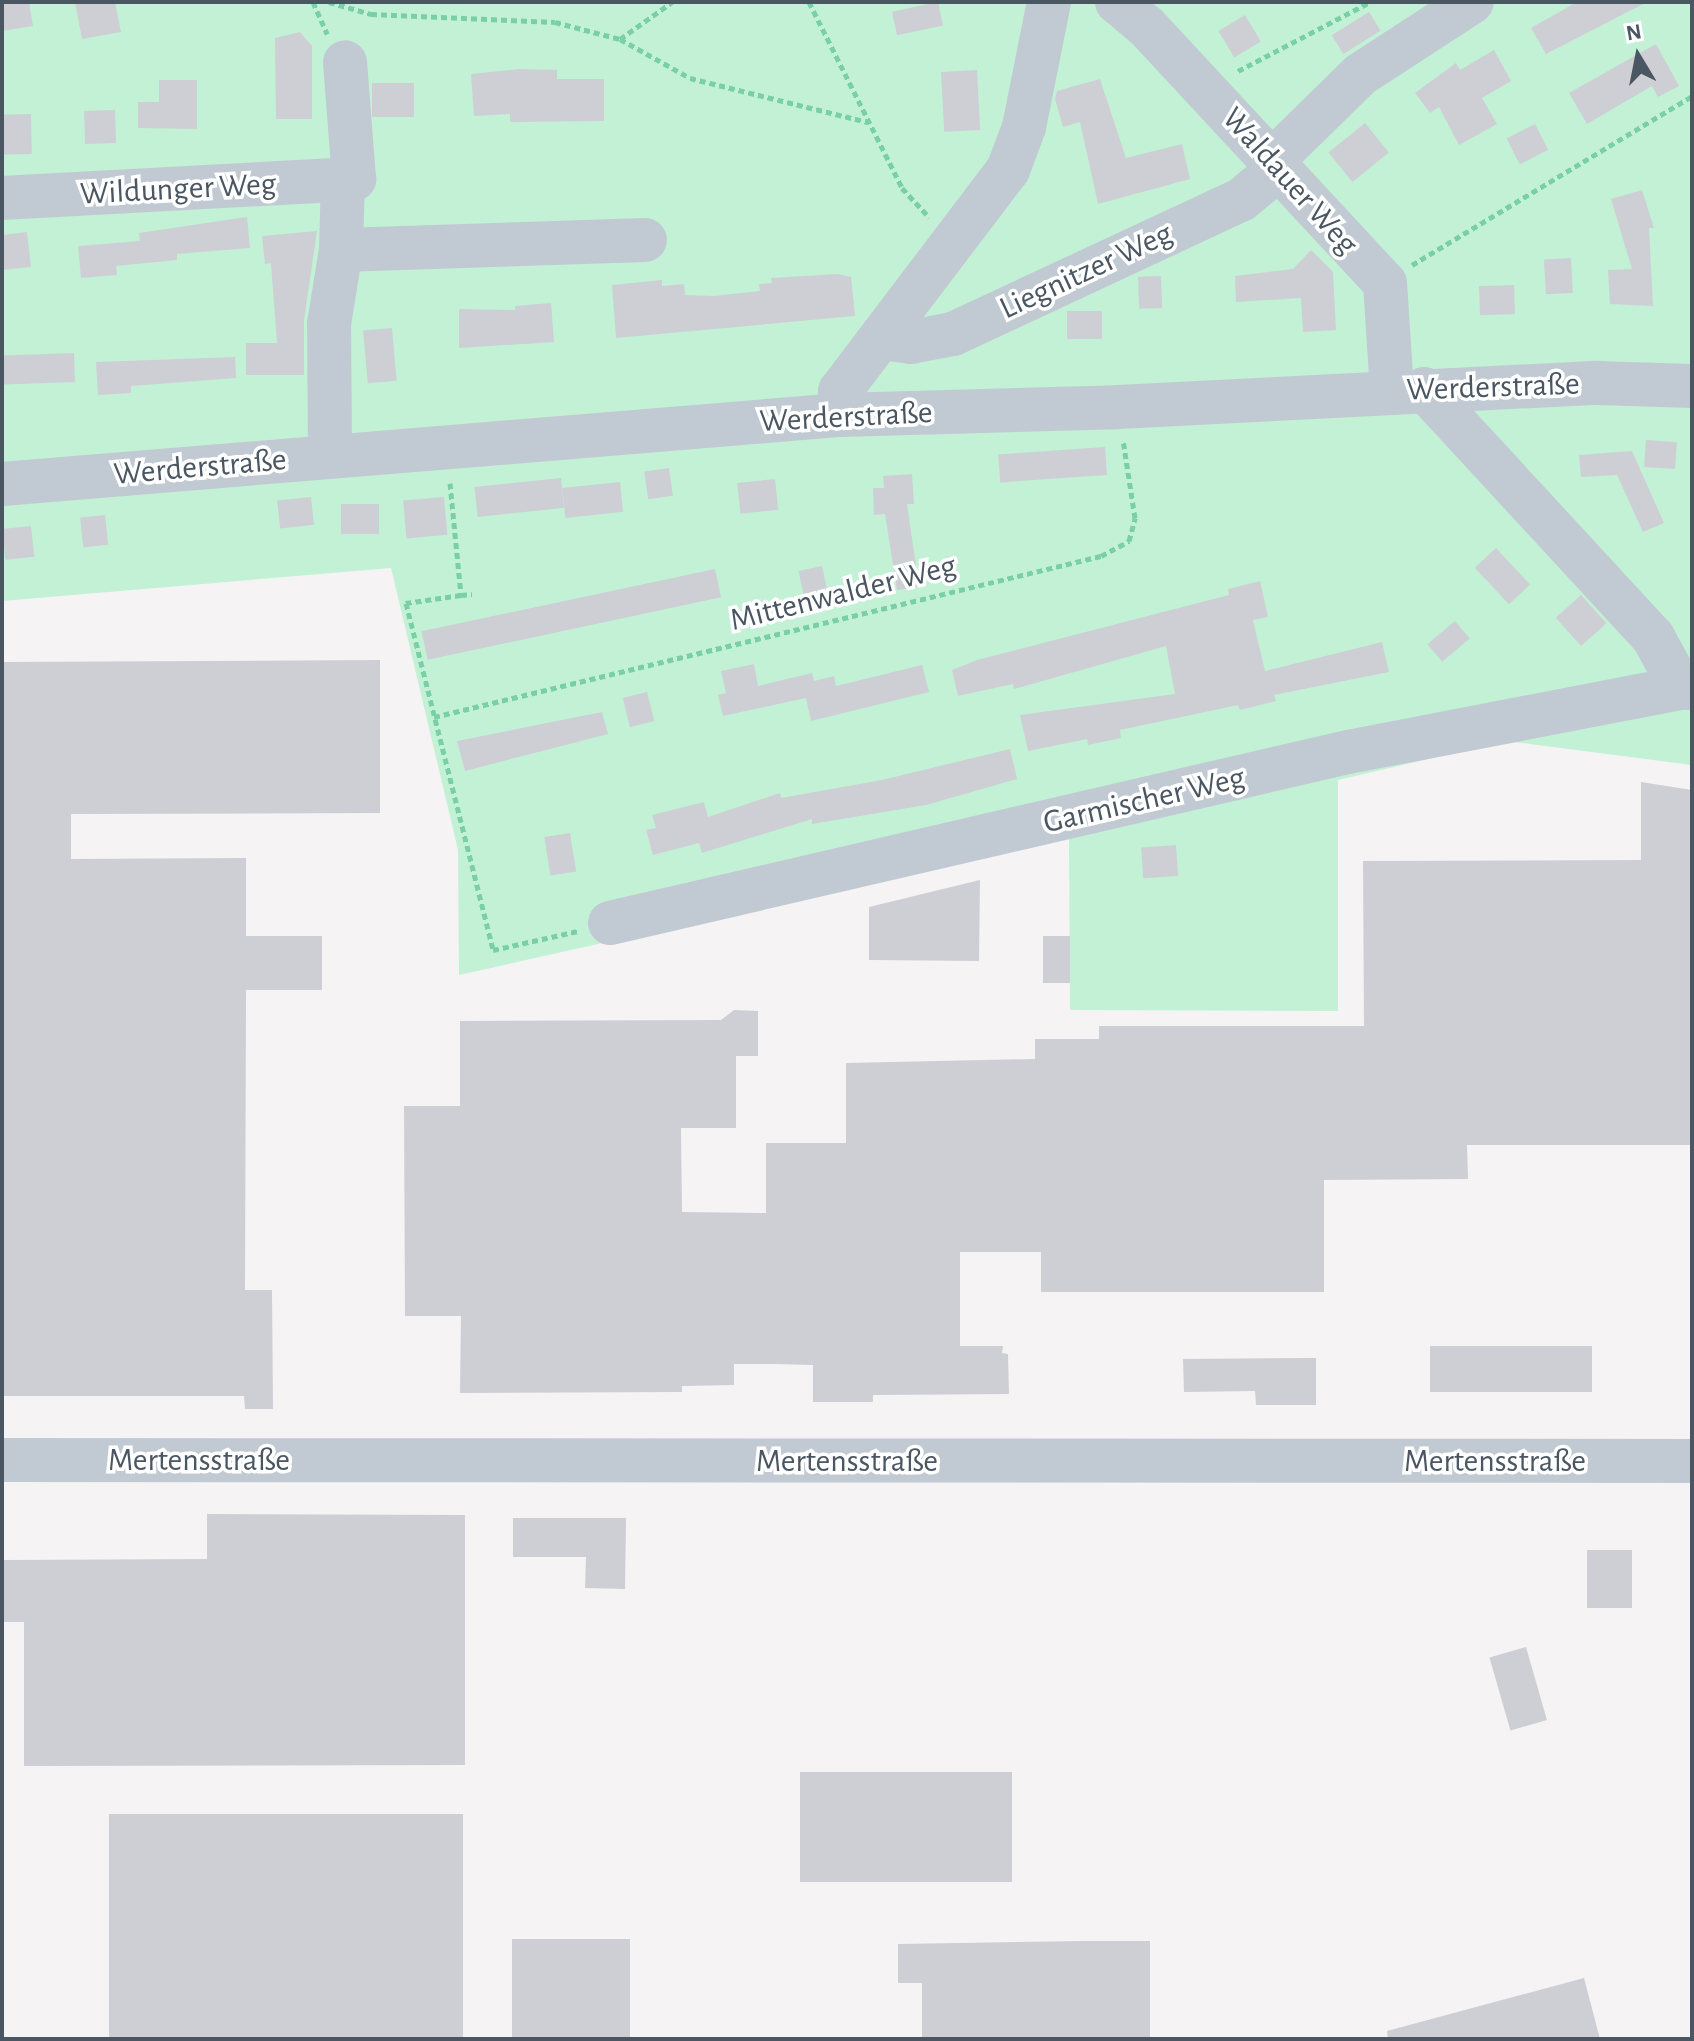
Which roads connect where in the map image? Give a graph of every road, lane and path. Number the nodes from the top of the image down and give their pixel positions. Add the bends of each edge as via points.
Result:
1 (329, 2) edge
2 (672, 2) edge
3 (809, 2) edge
4 (1049, 2) edge
5 (1117, 2) edge
6 (1370, 2) edge
7 (1472, 2) edge
8 (620, 39) junction
9 (345, 62) dead end
10 (1205, 88) junction
11 (1692, 96) edge
12 (868, 122) junction
13 (1275, 166) junction
14 (349, 180) junction
15 (2, 198) edge
16 (645, 240) dead end
17 (953, 244) junction
18 (341, 250) junction
19 (1385, 283) junction
20 (882, 338) junction
21 (1692, 386) edge
22 (1408, 390) junction
23 (1118, 407) junction
24 (840, 415) junction
25 (446, 446) junction
26 (330, 455) junction
27 (2, 484) edge
28 (472, 594) dead end
29 (461, 595) junction
30 (1686, 688) edge
31 (434, 717) junction
32 (610, 923) joint
33 (2, 1460) edge
34 (1692, 1461) edge

1 - 8 path via 386,15 555,22
2 - 8 path
3 - 12 path
4 - 17 street via 1024,127 1008,170
5 - 10 street, Waldauer Weg
6 - 10 path
7 - 13 street, Liegnitzer Weg via 1361,74
8 - 12 path via 690,78
9 - 14 street
10 - 13 street, Waldauer Weg
11 - 19 path
12 - 17 path via 902,188
13 - 19 street, Waldauer Weg
13 - 20 street, Liegnitzer Weg via 1241,200 953,334 911,342
14 - 15 street, Wildunger Weg
14 - 18 street
16 - 18 street
17 - 20 street
18 - 26 street via 329,324
19 - 22 street, Waldauer Weg
20 - 24 street via 840,391
21 - 22 street, Werderstraße via 1597,383
22 - 23 street, Werderstraße
22 - 30 street, Garmischer Weg via 1633,614
23 - 24 street, Werderstraße
23 - 31 path, Mittenwalder Weg via 1135,518 1129,541 1101,556
24 - 25 street, Werderstraße
25 - 26 street, Werderstraße
25 - 29 path
26 - 27 street, Werderstraße
28 - 29 path
29 - 31 path via 406,603
30 - 32 street, Garmischer Weg via 1348,752
31 - 32 path via 493,950
33 - 34 street, Mertensstraße

